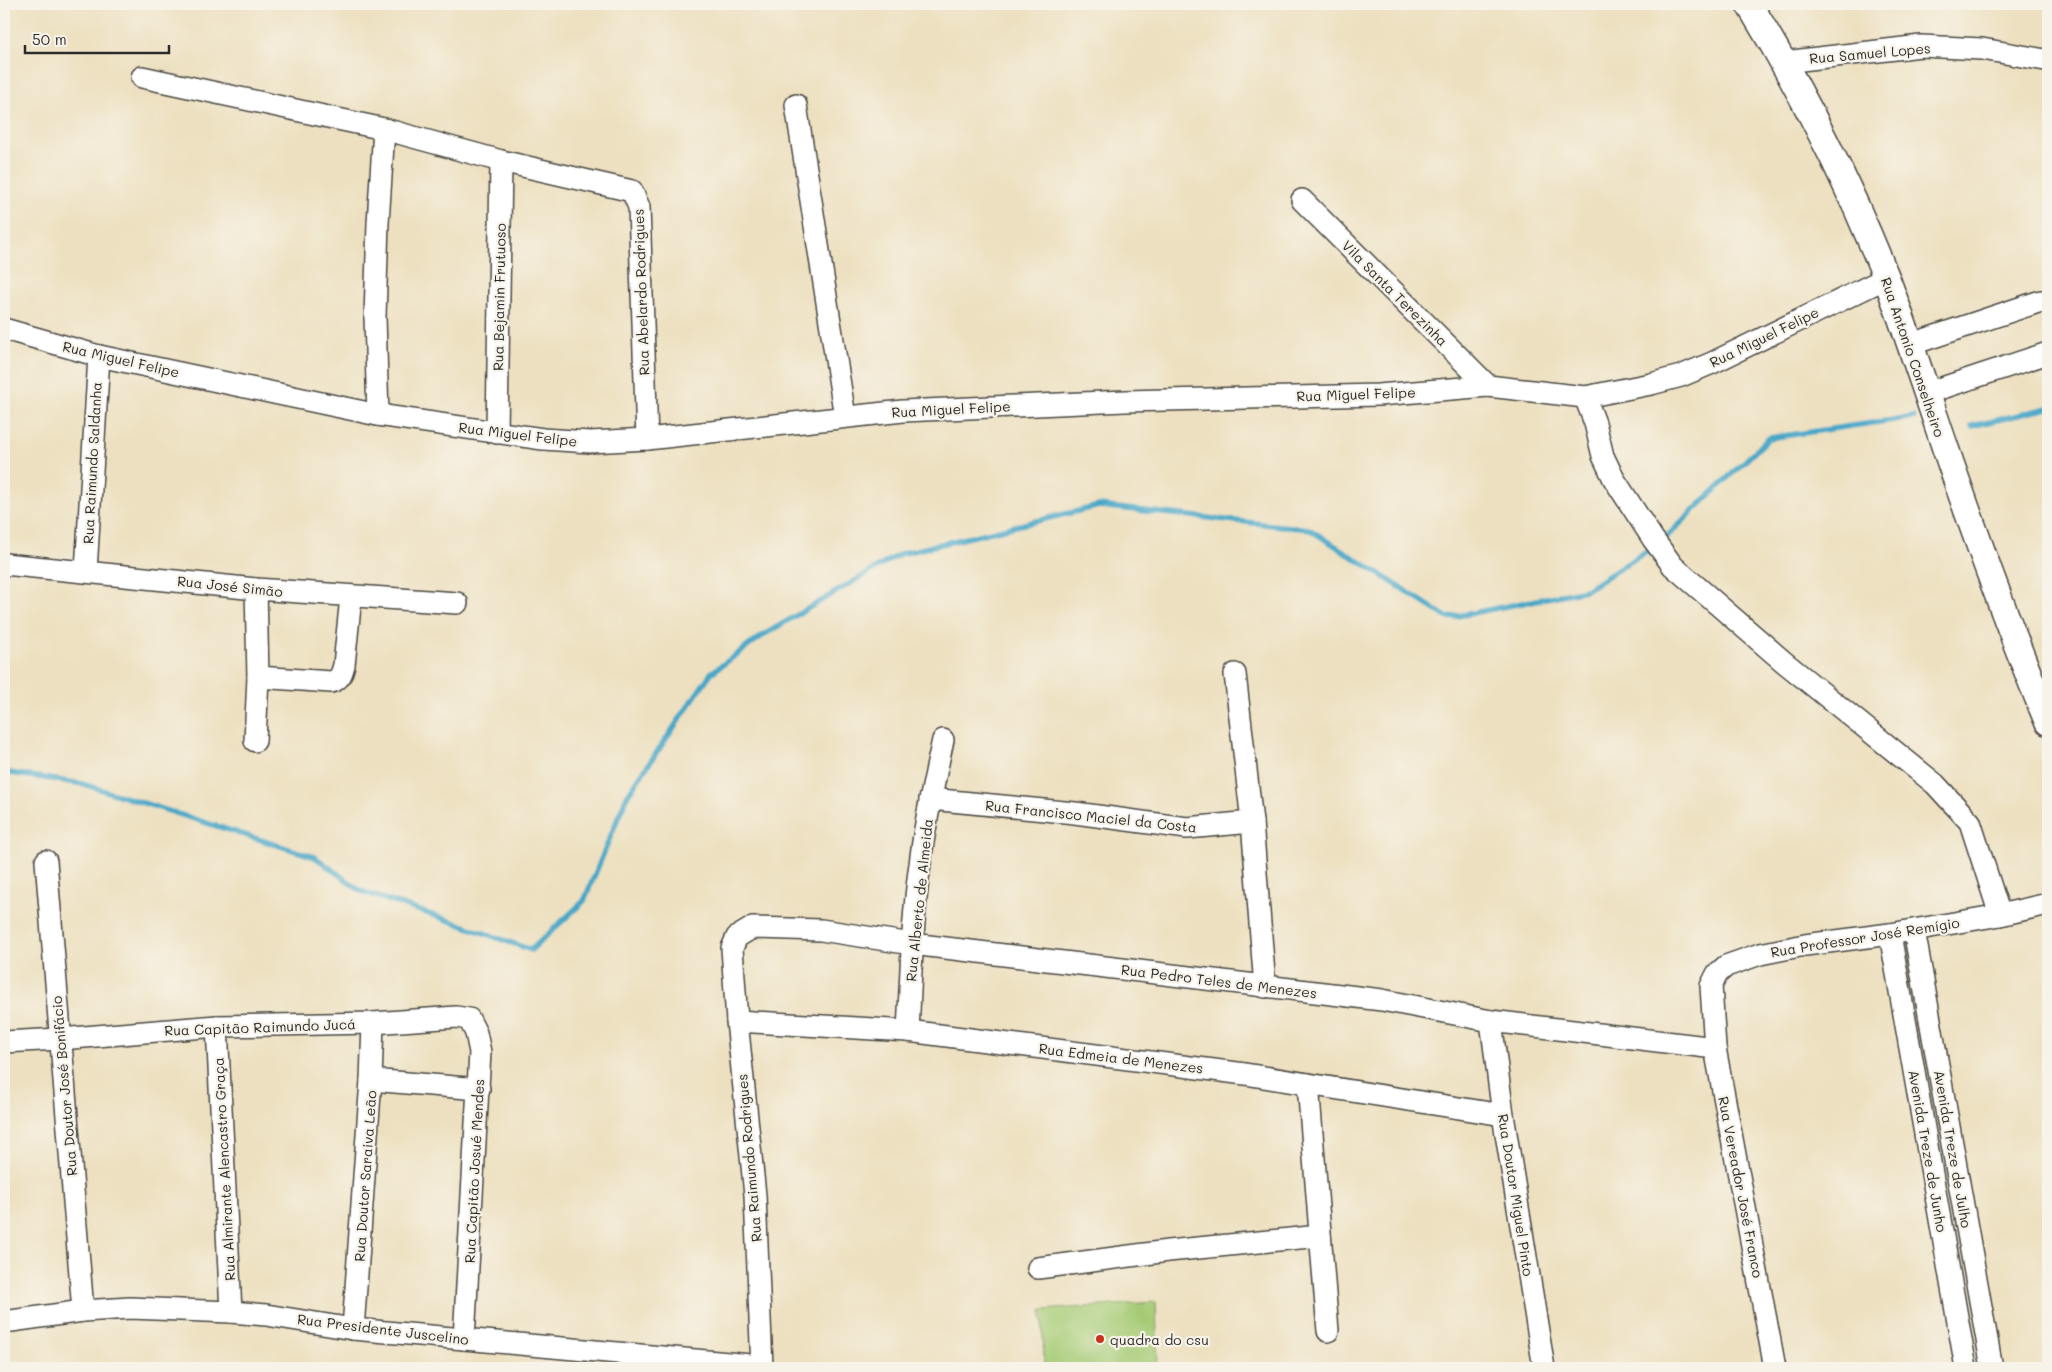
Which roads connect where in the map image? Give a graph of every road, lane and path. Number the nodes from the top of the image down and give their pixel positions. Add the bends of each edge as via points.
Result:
1 (1749, 4) edge
2 (2045, 60) dead end
3 (1784, 62) junction
4 (142, 77) dead end
5 (796, 105) dead end
6 (384, 129) junction
7 (501, 161) junction
8 (1302, 200) dead end
9 (1886, 278) junction
10 (2041, 301) dead end
11 (4, 329) edge
12 (1909, 345) junction
13 (2048, 353) edge
14 (99, 356) junction
15 (1488, 386) junction
16 (1927, 393) junction
17 (1585, 397) junction
18 (378, 415) junction
19 (845, 416) junction
20 (497, 433) junction
21 (647, 439) junction
22 (4, 564) edge
23 (86, 571) junction
24 (256, 589) junction
25 (351, 597) junction
26 (457, 603) dead end
27 (1235, 674) dead end
28 (258, 677) junction
29 (2040, 681) edge
30 (2048, 722) edge
31 (942, 740) dead end
32 (255, 741) dead end
33 (930, 799) junction
34 (1252, 822) junction
35 (46, 861) dead end
36 (2048, 904) edge
37 (2000, 915) junction
38 (1914, 930) junction
39 (1890, 934) junction
40 (912, 944) junction
41 (732, 948) joint
42 (1265, 987) junction
43 (1712, 1005) joint
44 (456, 1016) joint
45 (736, 1020) junction
46 (1491, 1021) junction
47 (373, 1024) junction
48 (216, 1026) junction
49 (908, 1032) junction
50 (60, 1040) junction
51 (4, 1042) edge
52 (1715, 1048) junction
53 (371, 1080) junction
54 (1308, 1084) junction
55 (479, 1089) junction
56 (1502, 1115) junction
57 (1320, 1236) junction
58 (1038, 1268) dead end
59 (83, 1311) junction
60 (231, 1312) junction
61 (4, 1322) edge
62 (353, 1329) junction
63 (1328, 1331) dead end
64 (464, 1339) junction
65 (762, 1367) edge
66 (1544, 1368) edge
67 (1775, 1368) edge
68 (1966, 1368) edge
69 (1992, 1368) edge

1 - 3 street, Rua Antonio Conselheiro
2 - 3 street, Rua Samuel Lopes via 1982,49 1921,46
3 - 9 street, Rua Antonio Conselheiro via 1843,180
4 - 6 street, Rua Abelardo Rodrigues
5 - 19 street
6 - 7 street, Rua Abelardo Rodrigues
6 - 18 street via 376,298
7 - 20 street, Rua Bejamin Frutuoso
7 - 21 street, Rua Abelardo Rodrigues via 626,189 636,197
8 - 15 street, Vila Santa Terezinha
9 - 12 street, Rua Antonio Conselheiro
9 - 17 street, Rua Miguel Felipe via 1681,376
10 - 12 street
11 - 14 street, Rua Miguel Felipe
12 - 16 street, Rua Antonio Conselheiro
13 - 16 street
14 - 18 street, Rua Miguel Felipe
14 - 23 street, Rua Raimundo Saldanha
15 - 17 street, Rua Miguel Felipe
15 - 19 street, Rua Miguel Felipe via 1378,395 1125,401
16 - 29 street, Rua Antonio Conselheiro via 1973,528
17 - 37 street via 1603,456 1614,479 1674,566 1955,804 1970,822
18 - 20 street, Rua Miguel Felipe
19 - 21 street, Rua Miguel Felipe
20 - 21 street, Rua Miguel Felipe via 543,440 590,442
22 - 23 street, Rua José Simão
23 - 24 street, Rua José Simão
24 - 25 street, Rua José Simão
24 - 28 street
25 - 26 street, Rua José Simão
25 - 28 street via 344,665 338,679 331,682
27 - 34 street
28 - 32 street
29 - 30 street, Rua Antonio Conselheiro
31 - 33 street, Rua Alberto de Almeida
33 - 34 street, Rua Francisco Maciel da Costa via 1187,828
33 - 40 street, Rua Alberto de Almeida
34 - 42 street
35 - 50 street, Rua Doutor José Bonifácio
36 - 37 street, Rua Professor José Remígio
37 - 38 street, Rua Professor José Remígio
38 - 39 street, Rua Professor José Remígio
38 - 69 street, Avenida Treze de Julho
39 - 43 street, Rua Professor José Remígio via 1760,954 1726,966 1711,986
39 - 68 street, Avenida Treze de Junho
40 - 41 street, Rua Pedro Teles de Menezes via 822,930 758,927 742,933
40 - 42 street, Rua Pedro Teles de Menezes
40 - 49 street, Rua Alberto de Almeida
41 - 45 street, Rua Raimundo Rodrigues
42 - 46 street, Rua Pedro Teles de Menezes via 1382,1000
43 - 52 street, Rua Vereador José Franco
44 - 47 street, Rua Capitão Raimundo Jucá
44 - 55 street, Rua Capitão Josué Mendes via 469,1019 476,1033 480,1052
45 - 49 street, Rua Edmeia de Menezes
45 - 65 street, Rua Raimundo Rodrigues via 755,1195
46 - 52 street, Rua Pedro Teles de Menezes
46 - 56 street, Rua Doutor Miguel Pinto
47 - 48 street, Rua Capitão Raimundo Jucá
47 - 53 street, Rua Doutor Saraiva Leão
48 - 50 street, Rua Capitão Raimundo Jucá
48 - 60 street, Rua Almirante Alencastro Graça
49 - 54 street, Rua Edmeia de Menezes
50 - 51 street, Rua Capitão Raimundo Jucá
50 - 59 street, Rua Doutor José Bonifácio
52 - 67 street, Rua Vereador José Franco
53 - 55 street
53 - 62 street, Rua Doutor Saraiva Leão
54 - 56 street, Rua Edmeia de Menezes
54 - 57 street
55 - 64 street, Rua Capitão Josué Mendes
56 - 66 street, Rua Doutor Miguel Pinto
57 - 58 street
57 - 63 street
59 - 60 street, Rua Presidente Juscelino via 130,1308
59 - 61 street, Rua Presidente Juscelino
60 - 62 street, Rua Presidente Juscelino
62 - 64 street, Rua Presidente Juscelino
64 - 65 street, Rua Presidente Juscelino

